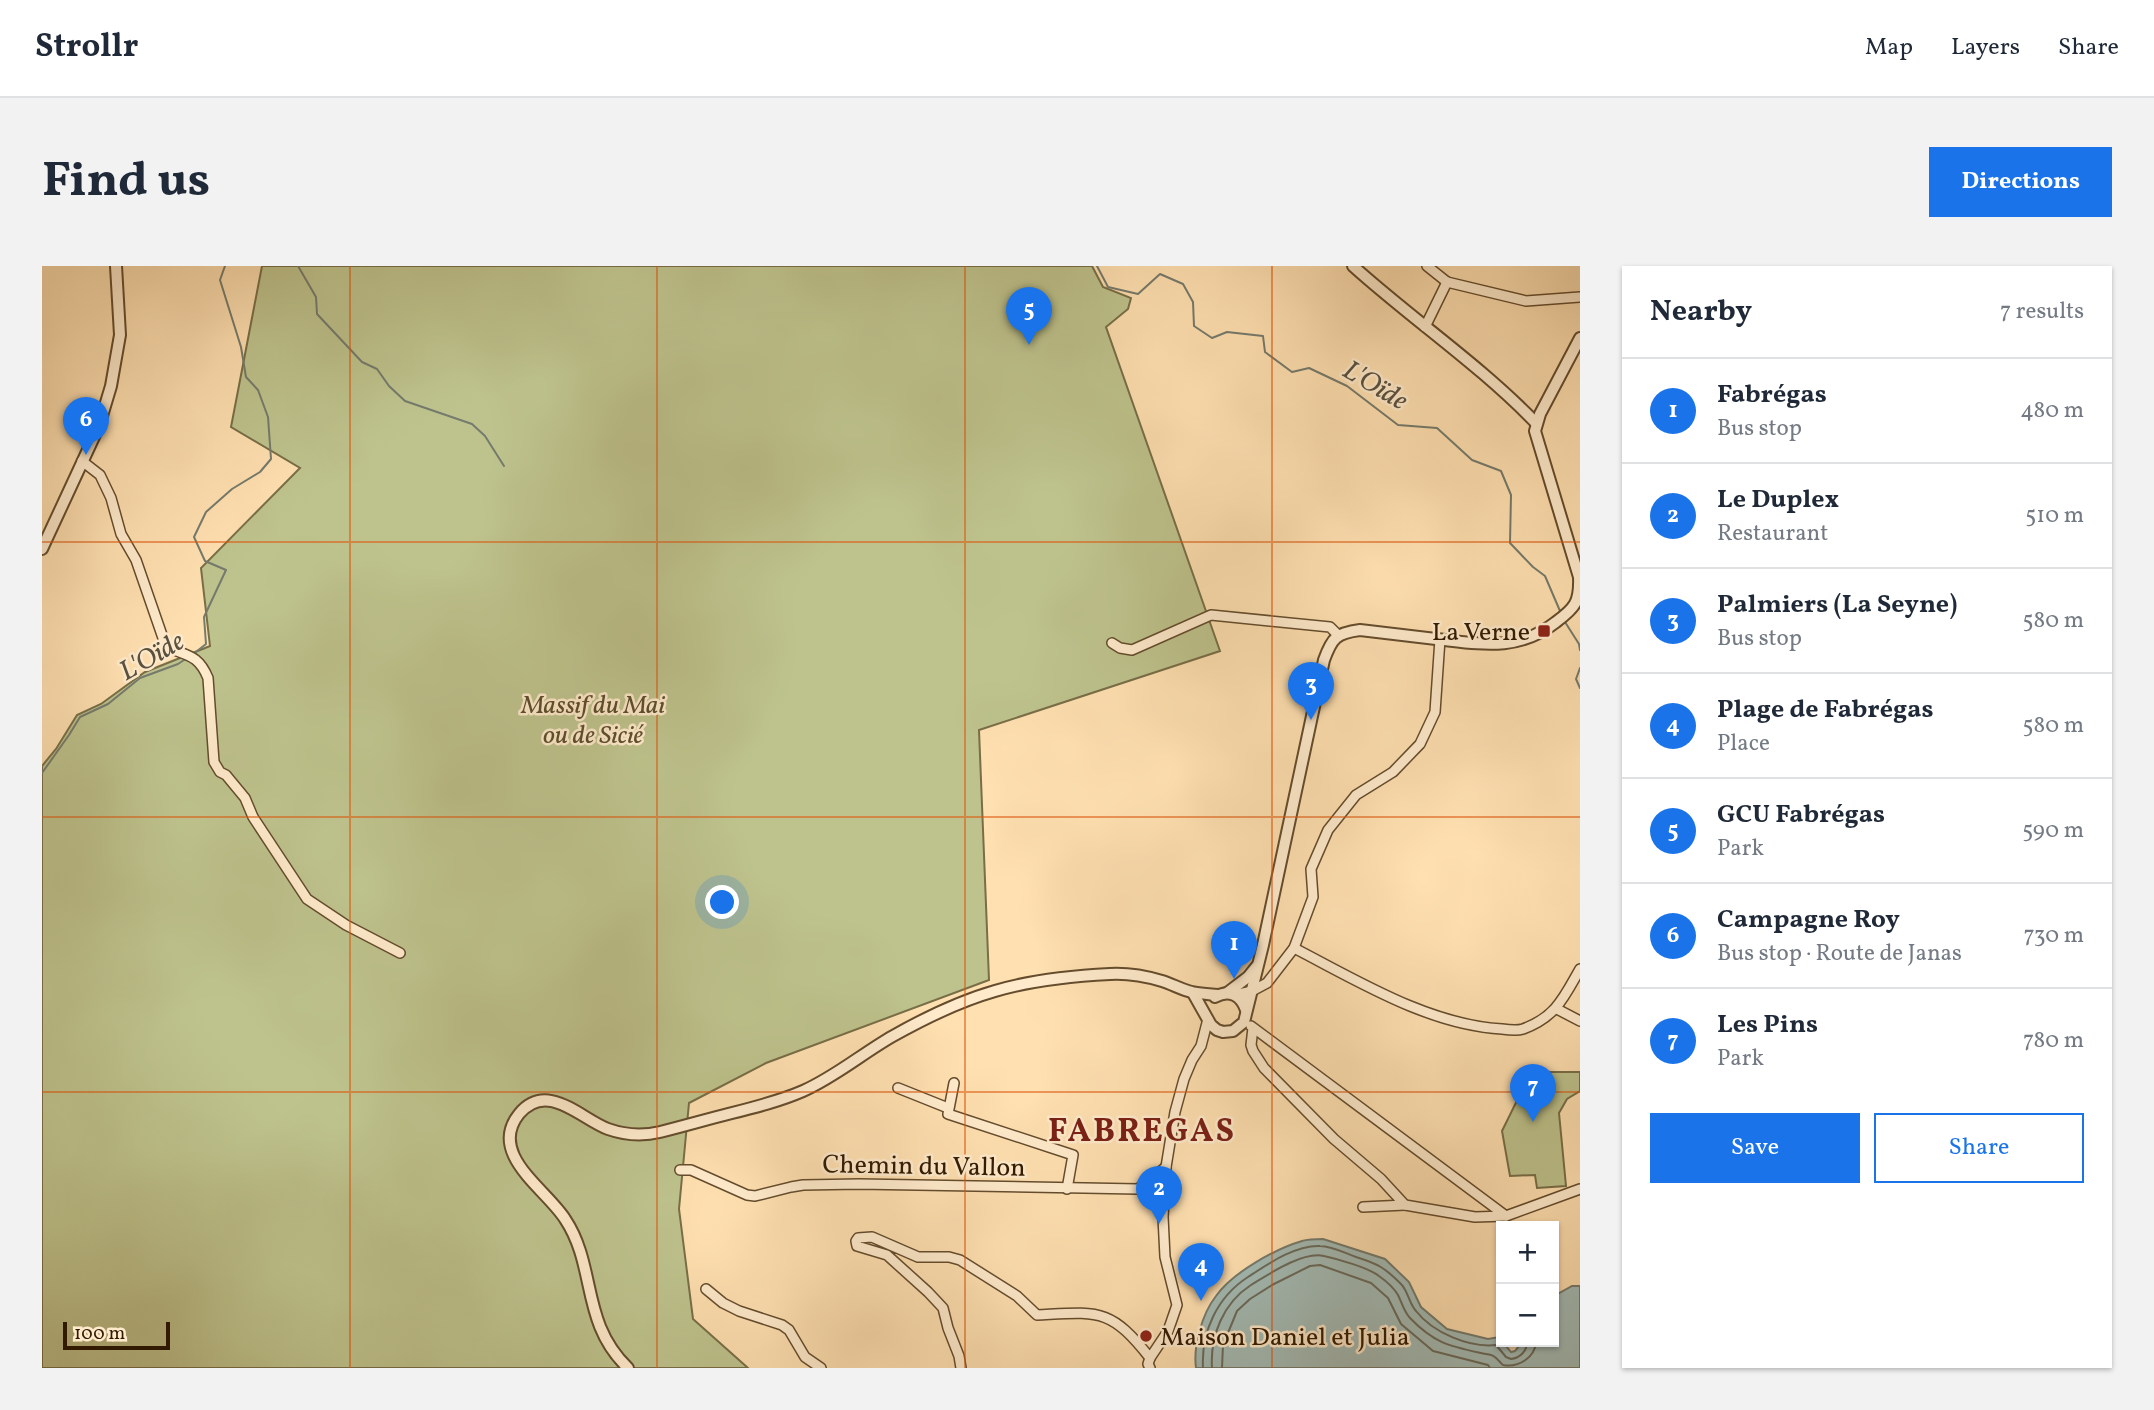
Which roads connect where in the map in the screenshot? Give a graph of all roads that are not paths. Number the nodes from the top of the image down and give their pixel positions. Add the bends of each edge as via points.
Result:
1 (117, 266) edge
2 (1353, 266) edge
3 (1427, 266) edge
4 (1447, 282) junction
5 (1580, 297) edge
6 (1425, 327) junction
7 (1580, 338) edge
8 (1536, 423) junction
9 (82, 461) junction
10 (42, 549) edge
11 (1579, 596) edge
12 (1338, 635) junction
13 (1440, 639) junction
14 (1112, 643) dead end
15 (1294, 948) junction
16 (400, 953) dead end
17 (1258, 965) junction
18 (1580, 969) edge
19 (1252, 991) junction
20 (1193, 993) junction
21 (1227, 994) junction
22 (1557, 1009) junction
23 (1207, 1017) junction
24 (1248, 1020) junction
25 (1580, 1021) edge
26 (1223, 1032) junction
27 (1201, 1046) junction
28 (954, 1083) dead end
29 (898, 1088) dead end
30 (948, 1108) junction
31 (1166, 1167) junction
32 (680, 1170) dead end
33 (1067, 1189) junction
34 (1580, 1189) edge
35 (1405, 1205) junction
36 (1363, 1207) dead end
37 (1506, 1216) junction
38 (706, 1289) dead end
39 (1149, 1363) edge
40 (628, 1368) edge
41 (821, 1368) edge
42 (961, 1368) edge

1 - 9 street via 120,335 115,368 99,426
2 - 6 street
3 - 4 street
4 - 5 street via 1526,300
4 - 6 street
6 - 8 street via 1488,376
7 - 8 street
8 - 11 street via 1537,443 1579,577
9 - 10 street
9 - 16 street via 100,475 111,498 163,638 169,648 203,665 208,678 214,762 220,772 245,798 307,899
11 - 13 street via 1571,611 1527,640 1495,645
12 - 13 street via 1360,630
12 - 14 street via 1330,627 1211,615 1132,650
12 - 17 street via 1324,660
13 - 15 street via 1435,712 1420,744 1393,772 1356,795 1328,831 1311,869 1313,897
15 - 19 street via 1267,983
15 - 22 street via 1386,995 1479,1028 1520,1030
17 - 19 street
17 - 21 street
18 - 22 street
19 - 21 street
19 - 24 street
20 - 21 street
20 - 23 street
20 - 40 street via 1163,981 1111,974 996,990 894,1035 804,1090 658,1132 620,1133 562,1103 529,1106 508,1135 513,1155 573,1233 598,1323 607,1343
21 - 23 street via 1211,1001
21 - 24 street via 1241,999
22 - 25 street
23 - 26 street
23 - 27 street
24 - 26 street
24 - 35 street via 1251,1045 1264,1068
24 - 37 street
26 - 27 street
27 - 31 street via 1184,1079
28 - 30 street
29 - 30 street
30 - 33 street via 948,1114 1073,1155
31 - 33 street, Chemin du Vallon via 1138,1189
31 - 39 street via 1165,1257 1178,1305
32 - 33 street, Chemin du Vallon via 691,1170 755,1196 803,1185
34 - 37 street
35 - 36 street
35 - 37 street via 1475,1217
38 - 41 street via 739,1311 782,1325 805,1357
39 - 42 street via 1132,1334 1108,1316 1037,1315 1017,1296 960,1260 918,1257 872,1237 856,1240 857,1246 887,1255 943,1308

